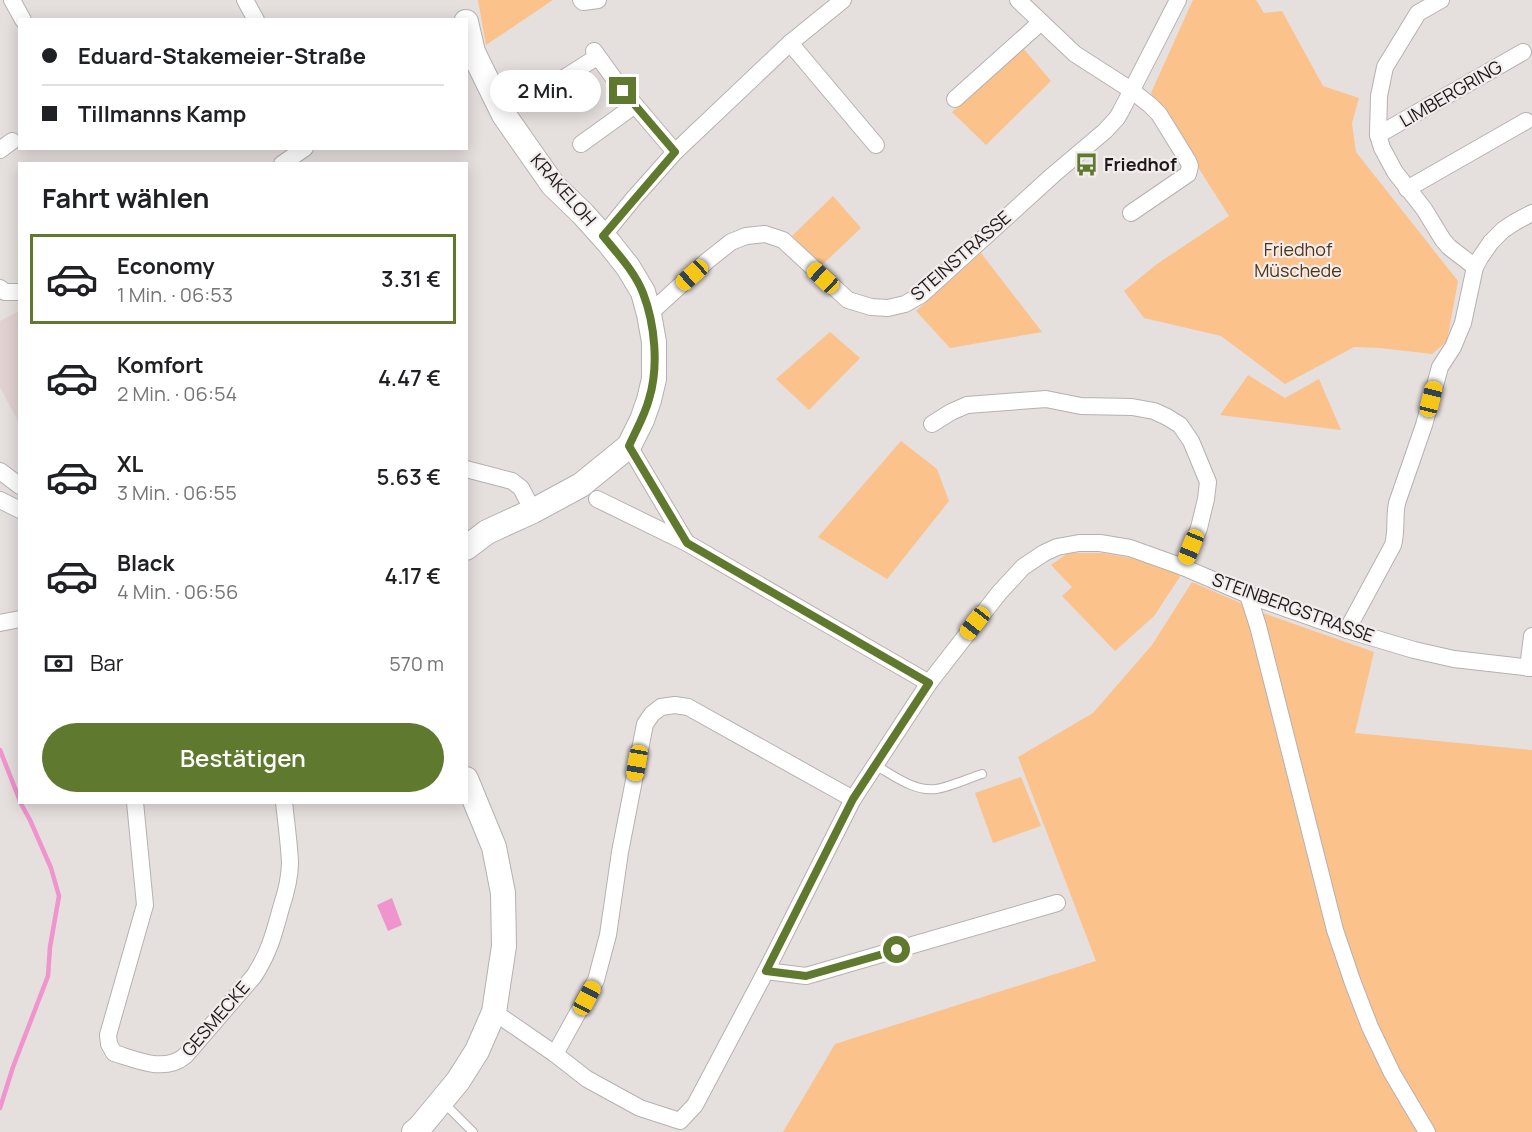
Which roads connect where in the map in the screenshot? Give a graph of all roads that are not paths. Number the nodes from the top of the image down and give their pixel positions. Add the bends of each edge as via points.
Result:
1 (12, 0) edge
2 (245, 0) edge
3 (462, 0) edge
4 (581, 0) edge
5 (598, 0) edge
6 (843, 0) edge
7 (1018, 0) edge
8 (1178, 0) edge
9 (1441, 0) edge
10 (23, 18) edge
11 (255, 18) edge
12 (465, 18) edge
13 (1041, 22) junction
14 (468, 37) edge
15 (790, 44) junction
16 (1524, 52) dead end
17 (470, 53) edge
18 (545, 90) dead end
19 (1131, 90) junction
20 (955, 99) dead end
21 (635, 105) junction
22 (1526, 121) dead end
23 (1378, 135) junction
24 (581, 144) dead end
25 (876, 145) dead end
26 (675, 152) junction
27 (1407, 189) junction
28 (1131, 213) dead end
29 (1532, 213) edge
30 (603, 236) junction
31 (1475, 267) junction
32 (0, 288) edge
33 (18, 292) edge
34 (649, 314) junction
35 (932, 424) dead end
36 (629, 446) junction
37 (468, 470) edge
38 (0, 471) edge
39 (18, 484) edge
40 (597, 499) dead end
41 (0, 500) edge
42 (18, 509) edge
43 (533, 511) junction
44 (687, 543) junction
45 (468, 546) edge
46 (1183, 567) junction
47 (1248, 595) junction
48 (18, 618) edge
49 (0, 623) edge
50 (1347, 630) junction
51 (1532, 636) edge
52 (1530, 668) edge
53 (929, 683) junction
54 (874, 765) junction
55 (982, 774) dead end
56 (468, 784) edge
57 (853, 799) junction
58 (135, 804) edge
59 (284, 804) edge
60 (1057, 903) dead end
61 (766, 971) junction
62 (494, 1012) junction
63 (555, 1054) junction
64 (442, 1101) junction
65 (414, 1132) edge
66 (473, 1132) edge
67 (1427, 1132) edge

1 - 10 street
2 - 11 street
3 - 12 street, KRAKELOH
4 - 5 street
6 - 15 street
7 - 13 street
8 - 19 street, STEINSTRASSE
9 - 23 street, LIMBERGRING via 1418,13 1385,67
13 - 19 street via 1075,54
13 - 20 street
14 - 17 street, KRAKELOH
15 - 25 street
15 - 26 street
16 - 23 street, LIMBERGRING
17 - 30 street, KRAKELOH via 532,157
18 - 21 street via 595,54
19 - 28 street via 1159,114 1190,166 1188,174
19 - 34 street, STEINSTRASSE via 1106,131 921,295 905,304 880,308 848,300 783,240 765,234 731,242
21 - 24 street
21 - 26 street
22 - 27 street
23 - 27 street, LIMBERGRING
26 - 30 street
27 - 31 street, LIMBERGRING via 1449,248
29 - 31 street via 1496,237
30 - 34 street, KRAKELOH via 643,292
31 - 50 street via 1461,330 1440,367 1425,425 1397,503 1393,545
32 - 33 street
34 - 36 street, KRAKELOH via 654,379 642,420
35 - 46 street via 967,405 1046,399 1081,406 1132,407 1167,417 1180,425 1191,441 1208,482 1199,528
36 - 43 street, KRAKELOH via 581,485
36 - 44 street
37 - 43 street via 512,481 521,488
38 - 39 street
40 - 44 street
41 - 42 street
43 - 45 street, KRAKELOH via 487,532
44 - 53 street
46 - 47 street, STEINBERGSTRASSE
46 - 53 street, STEINBERGSTRASSE via 1130,548 1100,543 1079,543 1048,551 1023,567 1007,584
47 - 50 street, STEINBERGSTRASSE
47 - 67 street via 1335,930 1370,1027
48 - 49 street
50 - 52 street, STEINBERGSTRASSE via 1433,655
51 - 52 street
53 - 54 street, STEINBERGSTRASSE
54 - 55 lane via 919,788 936,789
54 - 57 street, STEINBERGSTRASSE
56 - 62 street via 494,847 503,893 504,946
57 - 61 street, STEINBERGSTRASSE
57 - 63 street via 688,707 662,707 652,714 645,724 608,935 596,980
58 - 59 street, GESMECKE via 145,905 108,1035 114,1053 155,1065 178,1062 185,1056 263,961 289,875
60 - 61 street via 806,976
61 - 63 street, STEINBERGSTRASSE via 695,1106 680,1121 615,1095
62 - 63 street
62 - 64 street via 477,1051
64 - 65 street
64 - 66 lane

